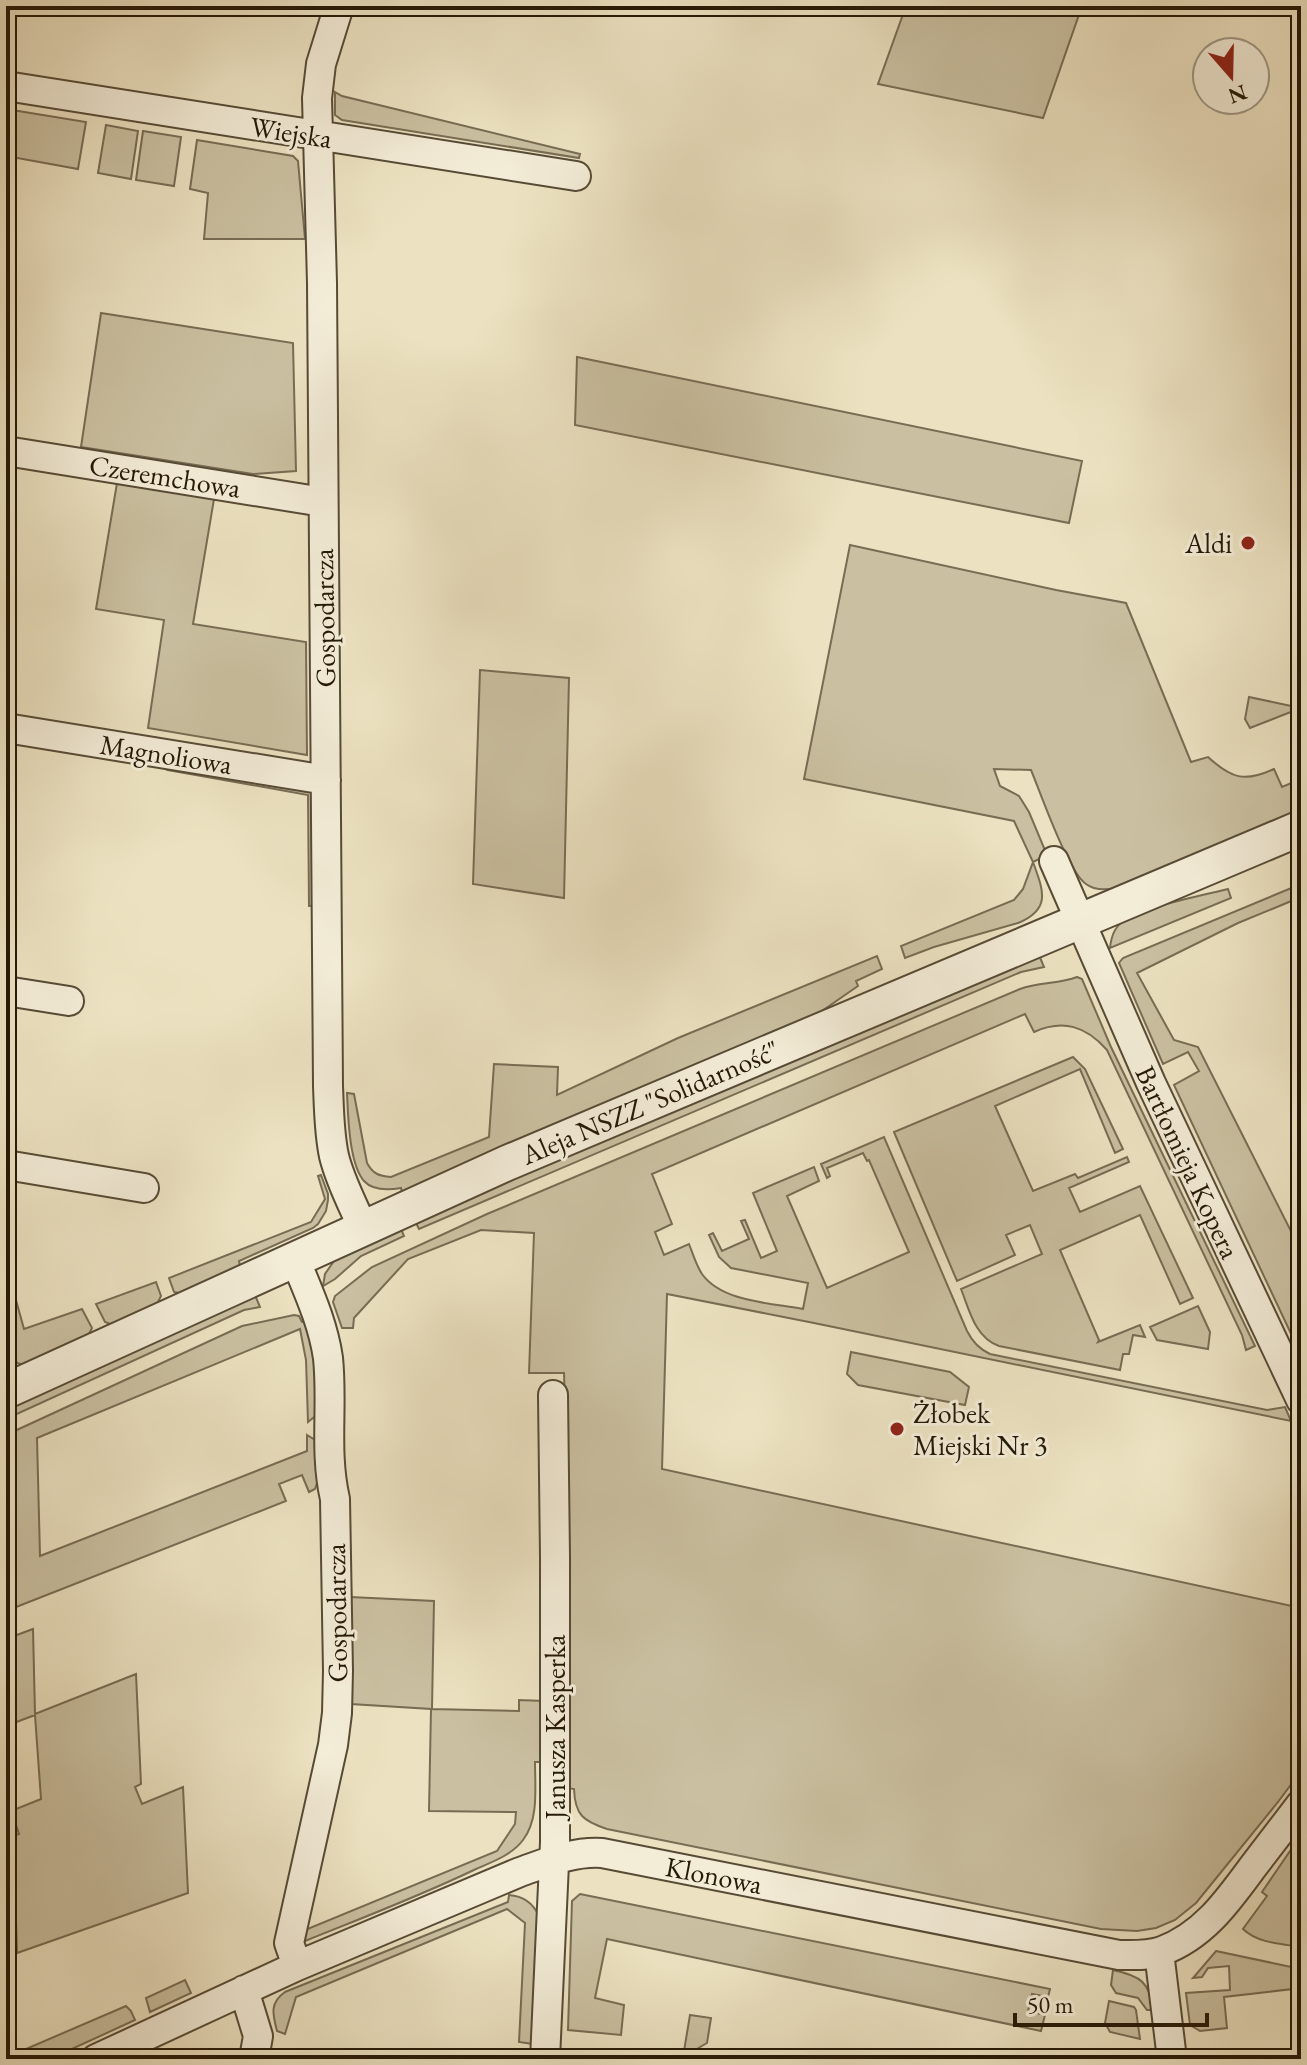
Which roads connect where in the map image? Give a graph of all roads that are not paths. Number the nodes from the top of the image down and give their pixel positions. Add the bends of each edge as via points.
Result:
1 (339, 6) edge
2 (6, 86) edge
3 (317, 136) junction
4 (576, 176) dead end
5 (6, 451) edge
6 (323, 502) junction
7 (6, 728) edge
8 (326, 780) junction
9 (1301, 828) edge
10 (1054, 861) dead end
11 (1080, 922) junction
12 (6, 991) edge
13 (69, 1001) dead end
14 (6, 1165) edge
15 (144, 1188) dead end
16 (363, 1228) junction
17 (295, 1259) junction
18 (6, 1391) edge
19 (553, 1395) dead end
20 (1301, 1400) edge
21 (1301, 1804) edge
22 (553, 1861) junction
23 (1159, 1952) junction
24 (297, 1966) junction
25 (244, 1990) junction
26 (96, 2059) edge
27 (254, 2059) edge
28 (545, 2059) edge
29 (1172, 2059) edge

1 - 3 street, Gospodarcza via 321,64
2 - 3 street, Wiejska
3 - 4 street, Wiejska
3 - 6 street, Gospodarcza
5 - 6 street, Czeremchowa
6 - 8 street, Gospodarcza
7 - 8 street, Magnoliowa
8 - 16 street, Gospodarcza via 330,1131 335,1161
9 - 11 street, Aleja NSZZ "Solidarność"
10 - 11 street, Bartłomieja Kopera
11 - 16 street, Aleja NSZZ "Solidarność"
11 - 20 street, Bartłomieja Kopera
12 - 13 street
14 - 15 street
16 - 17 street, Aleja NSZZ "Solidarność"
17 - 18 street, Aleja NSZZ "Solidarność"
17 - 24 street, Gospodarcza via 320,1321 328,1358 338,1671 331,1753 289,1943
19 - 22 street, Janusza Kasperka
21 - 23 street, Klonowa via 1206,1925
22 - 23 street, Klonowa via 602,1853 1119,1955
22 - 24 street, Klonowa
22 - 28 street, Janusza Kasperka
23 - 29 street
24 - 25 street, Klonowa
25 - 26 street, Klonowa
25 - 27 street via 258,2036

